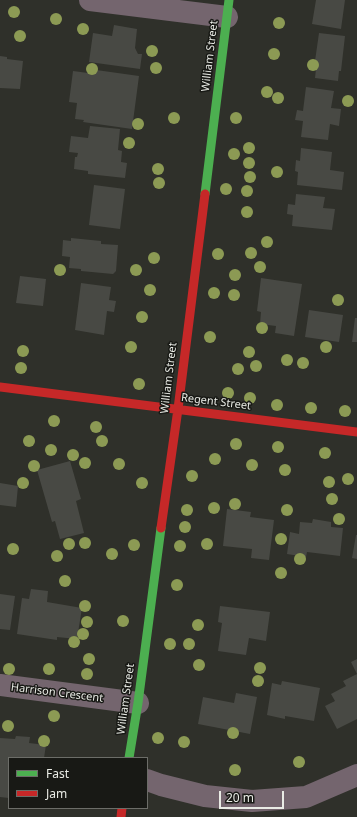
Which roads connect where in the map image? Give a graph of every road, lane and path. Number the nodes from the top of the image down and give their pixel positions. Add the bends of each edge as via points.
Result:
1 (90, 0) edge
2 (228, 9) edge
3 (0, 387) edge
4 (178, 409) junction
5 (357, 432) edge
6 (0, 685) edge
7 (138, 703) junction
8 (129, 757) edge
9 (357, 775) edge
10 (148, 780) edge

1 - 2 street
2 - 4 street, William Street
3 - 4 street, Regent Street
4 - 5 street, Regent Street
4 - 7 street, William Street
6 - 7 street, Harrison Crescent
7 - 8 street, William Street
9 - 10 street via 306,797 252,801 205,796

